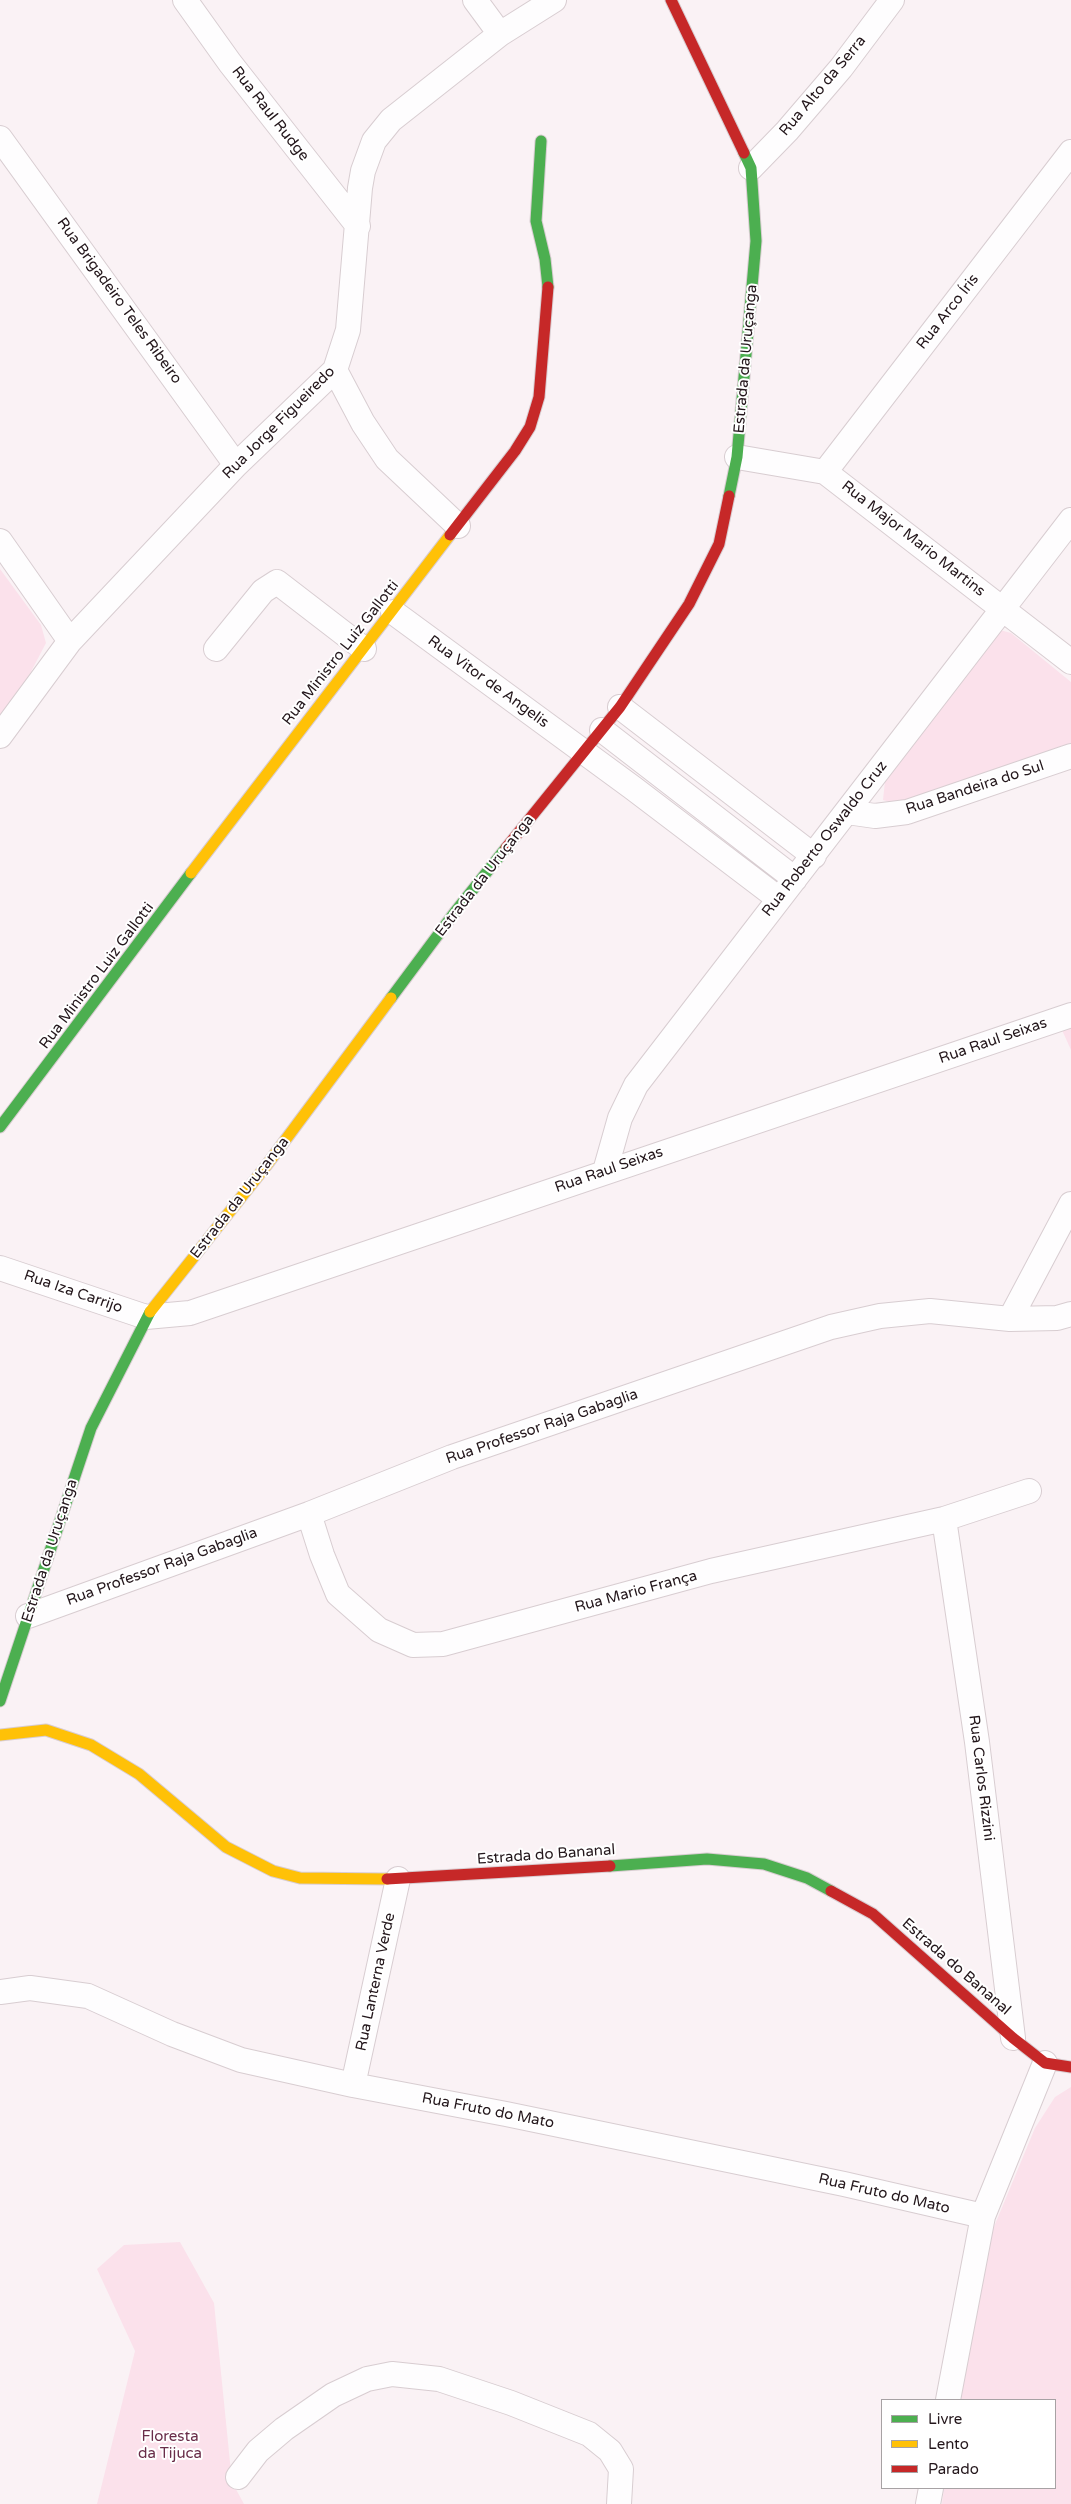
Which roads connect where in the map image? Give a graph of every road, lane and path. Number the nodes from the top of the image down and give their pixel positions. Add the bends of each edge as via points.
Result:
1 (185, 0) edge
2 (475, 0) edge
3 (554, 0) edge
4 (671, 0) edge
5 (892, 0) edge
6 (500, 34) junction
7 (0, 138) edge
8 (542, 141) dead end
9 (1071, 152) edge
10 (751, 168) junction
11 (363, 172) junction
12 (316, 173) junction
13 (358, 226) junction
14 (335, 370) junction
15 (737, 456) junction
16 (236, 465) junction
17 (825, 472) junction
18 (1071, 520) edge
19 (458, 526) junction
20 (0, 541) edge
21 (1002, 608) junction
22 (393, 612) junction
23 (70, 641) junction
24 (216, 649) dead end
25 (364, 649) junction
26 (1071, 662) edge
27 (620, 707) junction
28 (602, 730) junction
29 (0, 736) edge
30 (583, 752) junction
31 (1071, 756) edge
32 (847, 812) junction
33 (814, 856) junction
34 (795, 879) junction
35 (778, 899) junction
36 (1071, 1014) edge
37 (0, 1127) edge
38 (605, 1171) junction
39 (1071, 1204) edge
40 (0, 1268) edge
41 (1071, 1314) edge
42 (146, 1317) junction
43 (1010, 1319) junction
44 (1029, 1491) dead end
45 (309, 1514) junction
46 (944, 1519) junction
47 (28, 1616) junction
48 (0, 1701) edge
49 (0, 1735) edge
50 (398, 1879) junction
51 (0, 1992) edge
52 (1014, 2038) junction
53 (1045, 2063) junction
54 (1071, 2067) edge
55 (353, 2085) junction
56 (983, 2216) junction
57 (948, 2399) edge
58 (238, 2477) dead end
59 (931, 2489) edge
60 (619, 2504) edge
61 (928, 2504) edge

1 - 12 street, Rua Raul Rudge
2 - 6 street
3 - 6 street, Rua Jorge Figueiredo
4 - 10 street, Estrada da Uruçanga
5 - 10 street, Rua Alto da Serra via 841,68
6 - 11 street, Rua Jorge Figueiredo via 390,120 374,141
7 - 16 street, Rua Brigadeiro Teles Ribeiro
8 - 19 street, Rua Ministro Luiz Gallotti via 536,221 546,259 548,285 540,397 530,427 516,451
9 - 17 street, Rua Arco Íris
10 - 15 street, Estrada da Uruçanga via 756,241
11 - 12 street via 335,176
11 - 13 street, Rua Jorge Figueiredo
12 - 13 street, Rua Raul Rudge
13 - 14 street, Rua Jorge Figueiredo via 348,330
14 - 16 street, Rua Jorge Figueiredo
14 - 19 street via 363,423 387,459
15 - 17 street, Rua Major Mario Martins
15 - 27 street, Estrada da Uruçanga via 719,544 706,574
16 - 23 street, Rua Jorge Figueiredo
17 - 21 street, Rua Major Mario Martins
18 - 21 street, Rua Roberto Oswaldo Cruz
19 - 22 street, Rua Ministro Luiz Gallotti
20 - 23 street
21 - 26 street, Rua Major Mario Martins
21 - 32 street, Rua Roberto Oswaldo Cruz
22 - 25 street, Rua Ministro Luiz Gallotti
22 - 30 street, Rua Vitor de Angelis
23 - 29 street, Rua Jorge Figueiredo
24 - 25 street via 263,592 277,582
25 - 37 street, Rua Ministro Luiz Gallotti
27 - 28 street, Estrada da Uruçanga
27 - 33 street
28 - 30 street, Estrada da Uruçanga
28 - 34 street
30 - 35 street
30 - 42 street, Estrada da Uruçanga via 455,912 272,1158
31 - 32 street, Rua Bandeira do Sul via 907,812 875,816
32 - 33 street, Rua Roberto Oswaldo Cruz
33 - 34 street, Rua Roberto Oswaldo Cruz
34 - 35 street, Rua Roberto Oswaldo Cruz
35 - 38 street, Rua Roberto Oswaldo Cruz via 636,1085 620,1118
36 - 38 street, Rua Raul Seixas
38 - 42 street, Rua Raul Seixas via 190,1313
39 - 43 street
40 - 42 street, Rua Iza Carrijo
41 - 43 street, Rua Professor Raja Gabaglia via 1057,1318
42 - 47 street, Estrada da Uruçanga via 91,1428
43 - 45 street, Rua Professor Raja Gabaglia via 930,1311 880,1316 831,1328 452,1457
44 - 46 street, Rua Mario França
45 - 46 street, Rua Mario França via 338,1594 379,1630 413,1645 444,1644 711,1572
45 - 47 street, Rua Professor Raja Gabaglia
46 - 52 street, Rua Carlos Rizzini via 977,1742
47 - 48 street, Estrada da Uruçanga
49 - 50 street, Estrada do Bananal via 46,1730 66,1735 110,1755 139,1774 226,1847 272,1871 300,1878
50 - 52 street, Estrada do Bananal via 707,1859 764,1864 807,1878 873,1914
50 - 55 street, Rua Lanterna Verde
51 - 55 street, Rua Fruto do Mato via 30,1988 88,1996 172,2034 241,2060
52 - 53 street, Estrada do Bananal
53 - 54 street
53 - 56 street
55 - 56 street, Rua Fruto do Mato via 844,2184
56 - 57 street
58 - 60 street via 258,2451 332,2395 367,2378 392,2374 438,2379 588,2434 610,2451 621,2469
59 - 61 street

